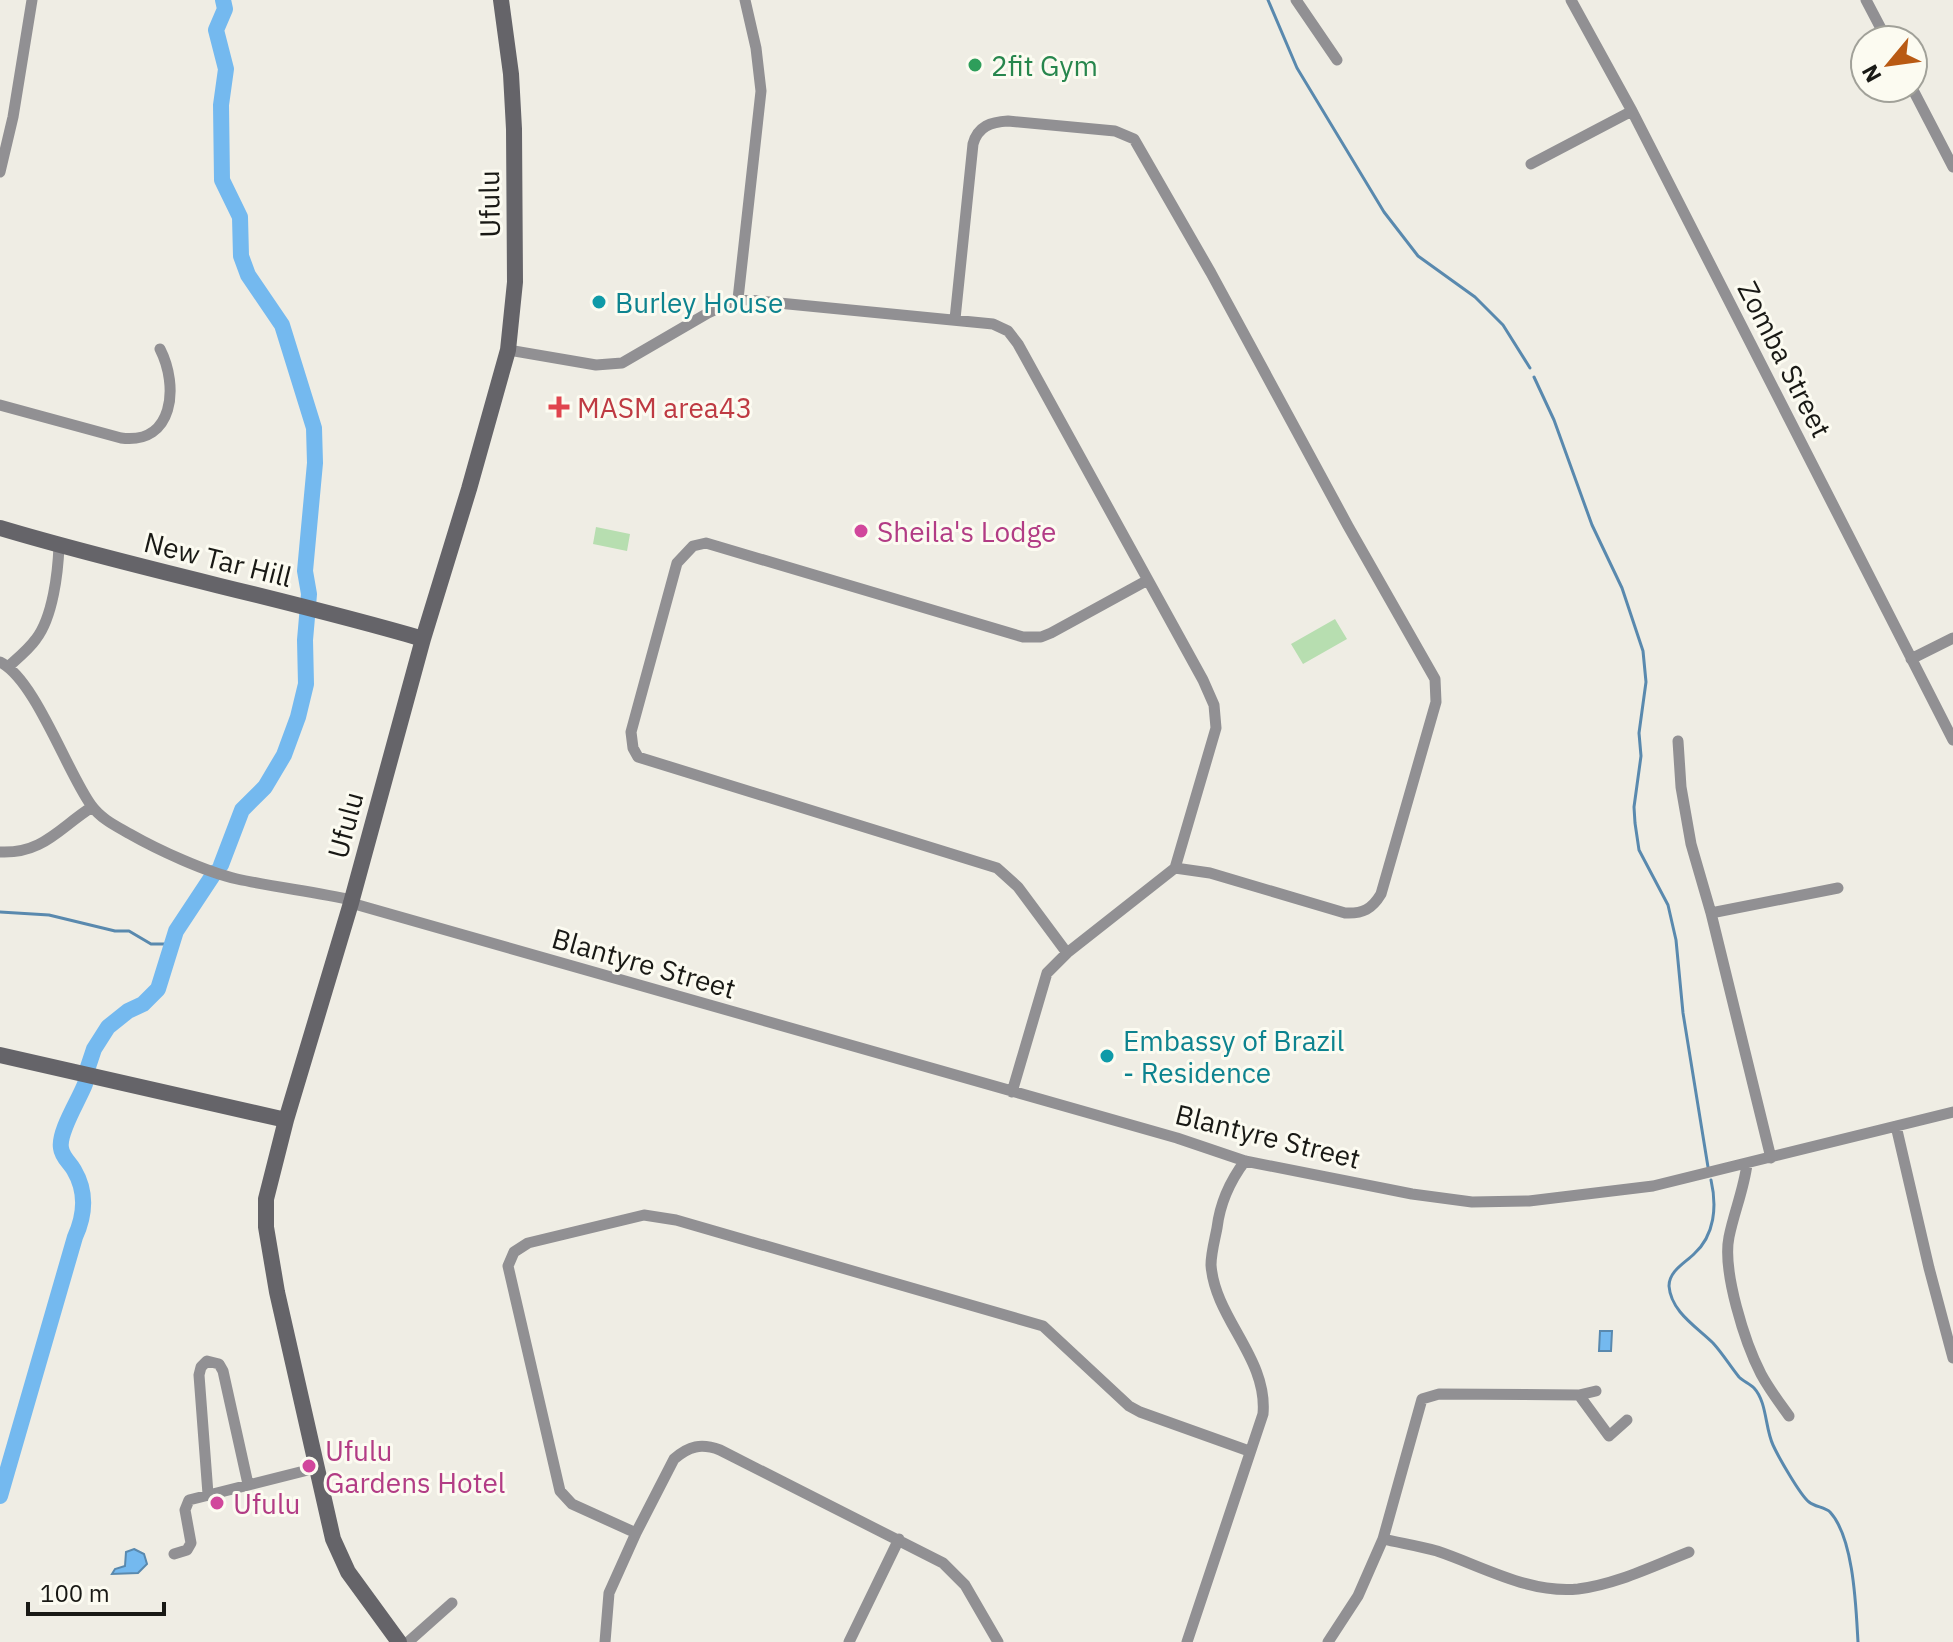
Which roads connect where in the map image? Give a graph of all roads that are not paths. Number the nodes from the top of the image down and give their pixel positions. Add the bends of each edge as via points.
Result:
1 (32, 0) edge
2 (501, 0) edge
3 (745, 0) edge
4 (1296, 0) edge
5 (1571, 0) edge
6 (1866, 0) edge
7 (1879, 24) edge
8 (1337, 60) dead end
9 (1920, 104) edge
10 (1632, 111) junction
11 (1531, 164) dead end
12 (1953, 167) edge
13 (0, 172) edge
14 (738, 299) junction
15 (955, 319) junction
16 (160, 349) dead end
17 (508, 350) junction
18 (0, 405) edge
19 (0, 528) edge
20 (59, 546) junction
21 (1146, 581) junction
22 (1953, 638) edge
23 (423, 639) junction
24 (1911, 659) junction
25 (5, 664) edge
26 (1953, 740) edge
27 (1678, 741) dead end
28 (92, 807) junction
29 (0, 852) edge
30 (1175, 868) junction
31 (1838, 888) dead end
32 (351, 901) junction
33 (1711, 913) junction
34 (1067, 953) junction
35 (0, 1055) edge
36 (1012, 1092) junction
37 (1953, 1112) edge
38 (286, 1120) junction
39 (1896, 1126) junction
40 (1771, 1158) junction
41 (1245, 1161) junction
42 (1747, 1164) junction
43 (1953, 1358) edge
44 (1596, 1391) dead end
45 (1579, 1395) junction
46 (1789, 1416) dead end
47 (1627, 1420) dead end
48 (1249, 1451) junction
49 (316, 1468) junction
50 (248, 1484) junction
51 (208, 1494) junction
52 (636, 1533) junction
53 (899, 1539) junction
54 (1383, 1539) junction
55 (1689, 1552) dead end
56 (174, 1554) dead end
57 (452, 1603) dead end
58 (399, 1642) edge
59 (408, 1642) edge
60 (605, 1642) edge
61 (849, 1642) edge
62 (998, 1642) edge
63 (1187, 1642) edge
64 (1328, 1642) edge

1 - 13 street
2 - 17 street, Ufulu via 514,129 515,282
3 - 14 street via 761,91
4 - 8 street
5 - 10 street, Zomba Street
6 - 7 street
9 - 12 street
10 - 11 street
10 - 24 street, Zomba Street
14 - 15 street
14 - 17 street via 622,363 596,365
15 - 21 street via 993,324 1013,337
15 - 30 street via 973,144 982,128 1021,121 1115,131 1134,139 1435,679 1436,702 1381,894 1367,911 1345,913 1210,873
16 - 18 street via 171,390 169,407 150,436 121,438
17 - 23 street, Ufulu
19 - 20 street, New Tar Hill
20 - 23 street, New Tar Hill
20 - 25 street via 45,624 37,638
21 - 30 street via 1203,680 1216,715
21 - 34 street via 1051,633 1023,637 706,543 693,546 677,563 631,732 638,757 997,868 1018,887
22 - 24 street
23 - 32 street, Ufulu
24 - 26 street, Zomba Street
25 - 28 street via 39,710
27 - 33 street via 1688,829
28 - 29 street via 36,846
28 - 32 street, Blantyre Street via 154,848 221,874
30 - 34 street
31 - 33 street
32 - 36 street, Blantyre Street
32 - 38 street, Ufulu
33 - 40 street
34 - 36 street via 1047,973
35 - 38 street
36 - 41 street, Blantyre Street
37 - 39 street, Blantyre Street
38 - 49 street, Ufulu via 265,1213
39 - 40 street, Blantyre Street
39 - 43 street
40 - 42 street, Blantyre Street
41 - 42 street, Blantyre Street via 1412,1194 1487,1202 1653,1186
41 - 48 street via 1219,1212 1211,1264 1224,1304 1262,1381 1263,1414
42 - 46 street via 1728,1238 1732,1285 1760,1372
44 - 45 street
45 - 47 street via 1613,1440
45 - 54 street via 1439,1394 1422,1399
48 - 52 street via 1129,1406 1055,1334 1030,1321 644,1215 528,1243 514,1252 508,1266 560,1491 572,1504
48 - 63 street
49 - 50 street
49 - 58 street, Ufulu via 341,1560
50 - 51 street
50 - 51 street via 223,1371 207,1361 199,1375
51 - 56 street via 186,1503 191,1543
52 - 53 street via 674,1459 692,1447 705,1446
52 - 60 street via 609,1593
53 - 61 street
53 - 62 street via 955,1573
54 - 55 street via 1558,1589 1597,1586
54 - 64 street via 1358,1596
57 - 59 street

